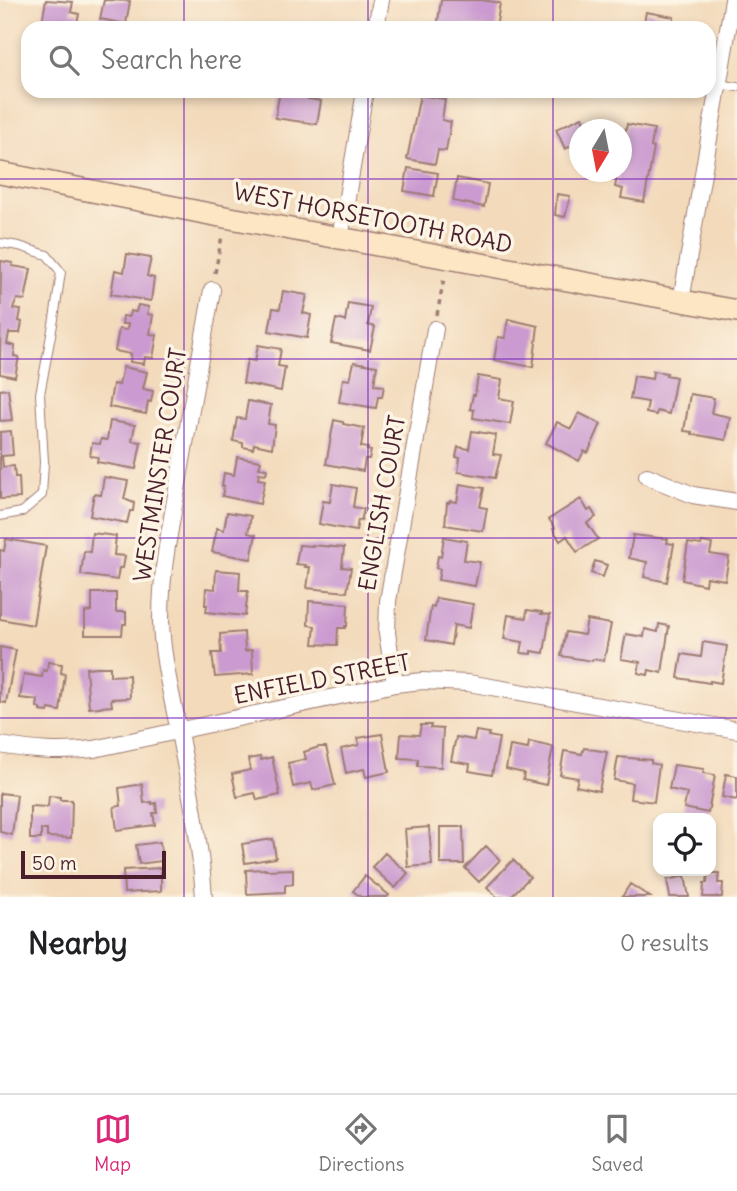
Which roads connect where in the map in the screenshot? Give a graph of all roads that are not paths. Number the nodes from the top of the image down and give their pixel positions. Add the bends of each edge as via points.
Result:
1 (381, 0) edge
2 (733, 0) edge
3 (377, 21) edge
4 (718, 84) junction
5 (737, 86) edge
6 (716, 96) edge
7 (364, 98) edge
8 (716, 98) edge
9 (0, 173) edge
10 (340, 238) junction
11 (0, 243) edge
12 (212, 290) road end
13 (681, 301) junction
14 (737, 311) edge
15 (435, 329) road end
16 (647, 476) dead end
17 (737, 502) edge
18 (0, 516) edge
19 (395, 684) junction
20 (737, 730) edge
21 (179, 732) junction
22 (0, 745) edge
23 (204, 897) edge

1 - 3 street
2 - 4 street
4 - 5 lane
4 - 6 street
7 - 10 street
8 - 13 street
9 - 10 main road, WEST HORSETOOTH ROAD
10 - 13 main road, WEST HORSETOOTH ROAD
11 - 18 lane via 47,254 61,272 40,394 42,495 22,512
12 - 21 street, WESTMINSTER COURT via 163,577 161,622
13 - 14 main road, WEST HORSETOOTH ROAD
15 - 19 street, ENGLISH COURT via 388,601 387,633
16 - 17 street via 693,495
19 - 20 street, ENFIELD STREET via 468,683
19 - 21 street, ENFIELD STREET
21 - 22 street, ENFIELD STREET via 68,752
21 - 23 street, WESTMINSTER COURT via 195,811

